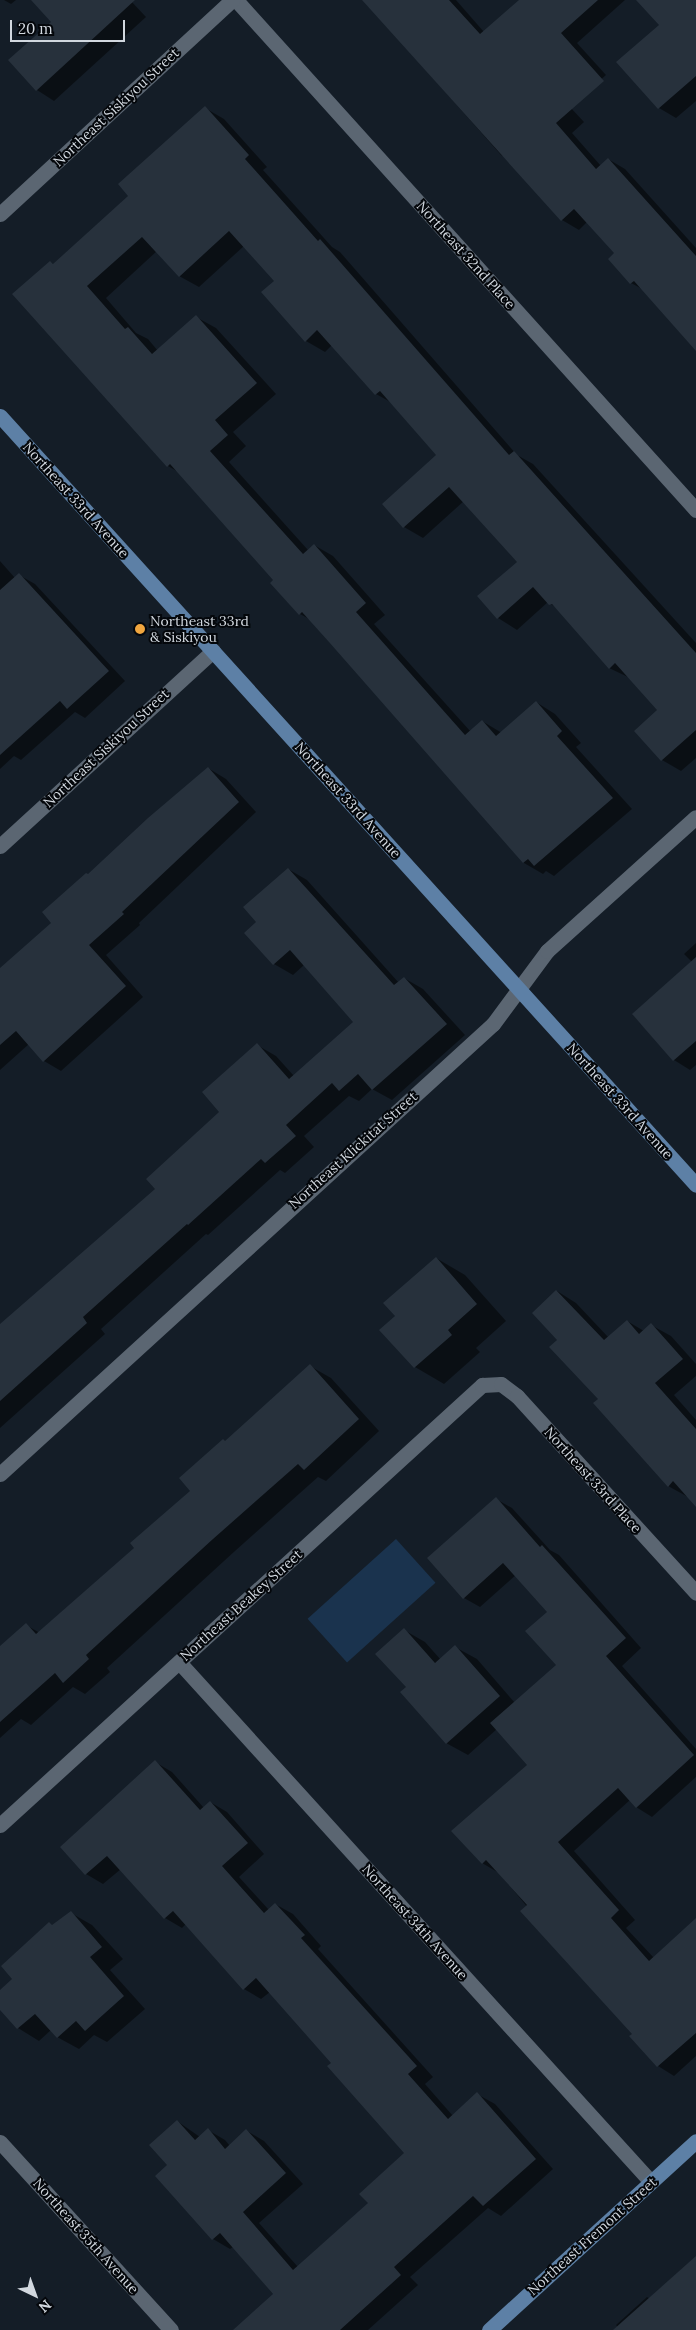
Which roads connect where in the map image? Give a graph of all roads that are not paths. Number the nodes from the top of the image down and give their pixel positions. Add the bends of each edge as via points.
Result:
1 (232, 0) edge
2 (236, 0) edge
3 (0, 214) edge
4 (0, 416) edge
5 (696, 510) edge
6 (213, 651) junction
7 (696, 817) edge
8 (0, 846) edge
9 (519, 989) junction
10 (696, 1185) edge
11 (482, 1386) joint
12 (0, 1474) edge
13 (696, 1593) edge
14 (179, 1662) junction
15 (0, 1825) edge
16 (696, 2141) edge
17 (0, 2142) edge
18 (651, 2182) junction
19 (171, 2330) edge
20 (488, 2330) edge

1 - 3 street, Northeast Siskiyou Street
2 - 5 street, Northeast 32nd Place
4 - 6 main road, Northeast 33rd Avenue
6 - 8 street, Northeast Siskiyou Street
6 - 9 main road, Northeast 33rd Avenue
7 - 9 street, Northeast Klickitat Street via 546,951
9 - 10 main road, Northeast 33rd Avenue
9 - 12 street, Northeast Klickitat Street via 492,1024
11 - 13 street, Northeast 33rd Place via 501,1384 517,1396
11 - 14 street, Northeast Beakey Street
14 - 15 street, Northeast Beakey Street
14 - 18 street, Northeast 34th Avenue
16 - 18 main road, Northeast Fremont Street
17 - 19 street, Northeast 35th Avenue
18 - 20 main road, Northeast Fremont Street

